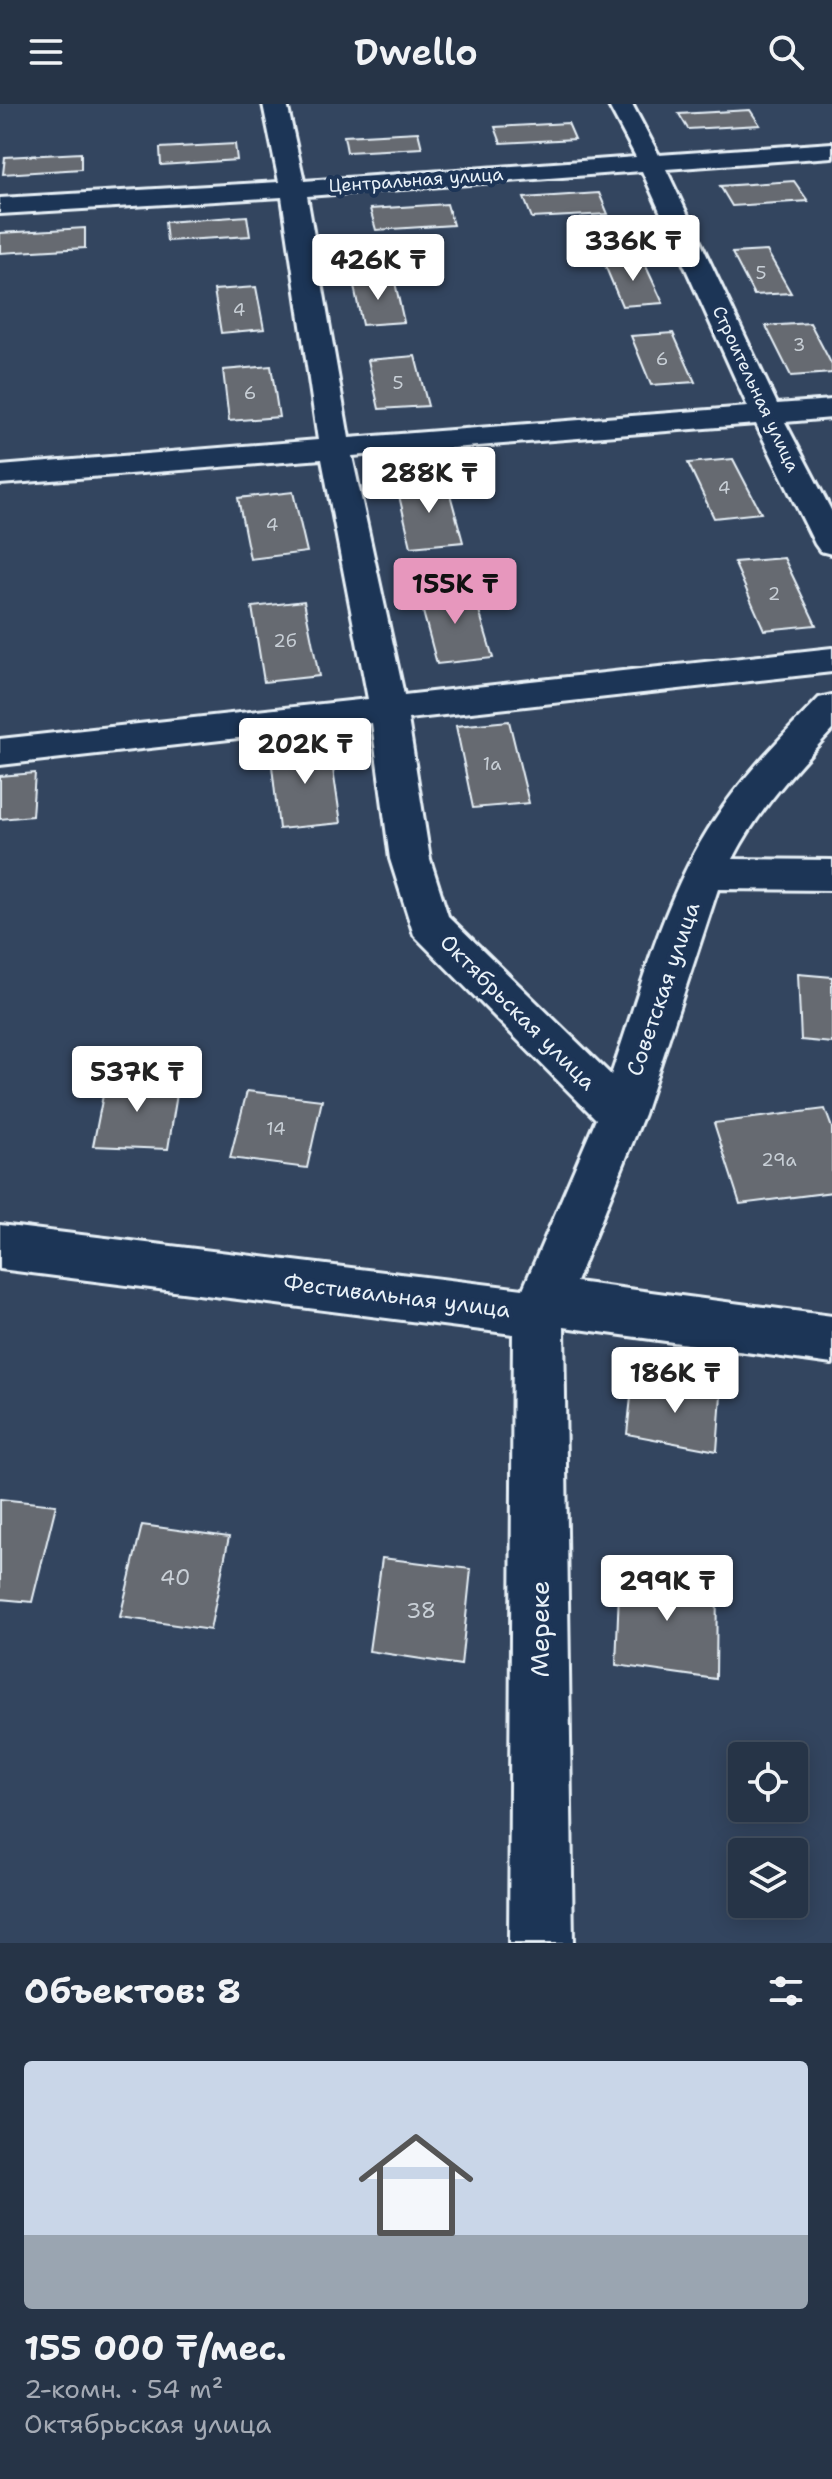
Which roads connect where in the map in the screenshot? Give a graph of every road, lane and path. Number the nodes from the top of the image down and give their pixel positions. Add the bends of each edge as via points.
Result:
1 (275, 104) edge
2 (620, 104) edge
3 (832, 150) edge
4 (651, 163) junction
5 (293, 189) junction
6 (0, 206) edge
7 (832, 409) edge
8 (766, 414) junction
9 (335, 448) junction
10 (0, 475) edge
11 (832, 544) edge
12 (832, 660) edge
13 (832, 707) edge
14 (388, 708) junction
15 (0, 752) edge
16 (705, 874) junction
17 (832, 875) edge
18 (621, 1114) junction
19 (0, 1247) edge
20 (541, 1307) junction
21 (832, 1340) edge
22 (541, 1943) edge

1 - 5 street, Октябрьская улица
2 - 4 street, Строительная улица
3 - 4 street, Центральная улица
4 - 5 street, Центральная улица
4 - 8 street, Строительная улица
5 - 6 street, Центральная улица
5 - 9 street, Октябрьская улица
7 - 8 street
8 - 9 street
8 - 11 street, Строительная улица
9 - 10 street
9 - 14 street, Октябрьская улица
12 - 14 street
13 - 16 street, Советская улица via 768,775 728,830
14 - 15 street
14 - 18 street, Октябрьская улица via 410,859 429,924
16 - 17 street
16 - 18 street, Советская улица
18 - 20 street, Советская улица
19 - 20 street, Фестивальная улица
20 - 21 street, Фестивальная улица
20 - 22 street, Мереке

